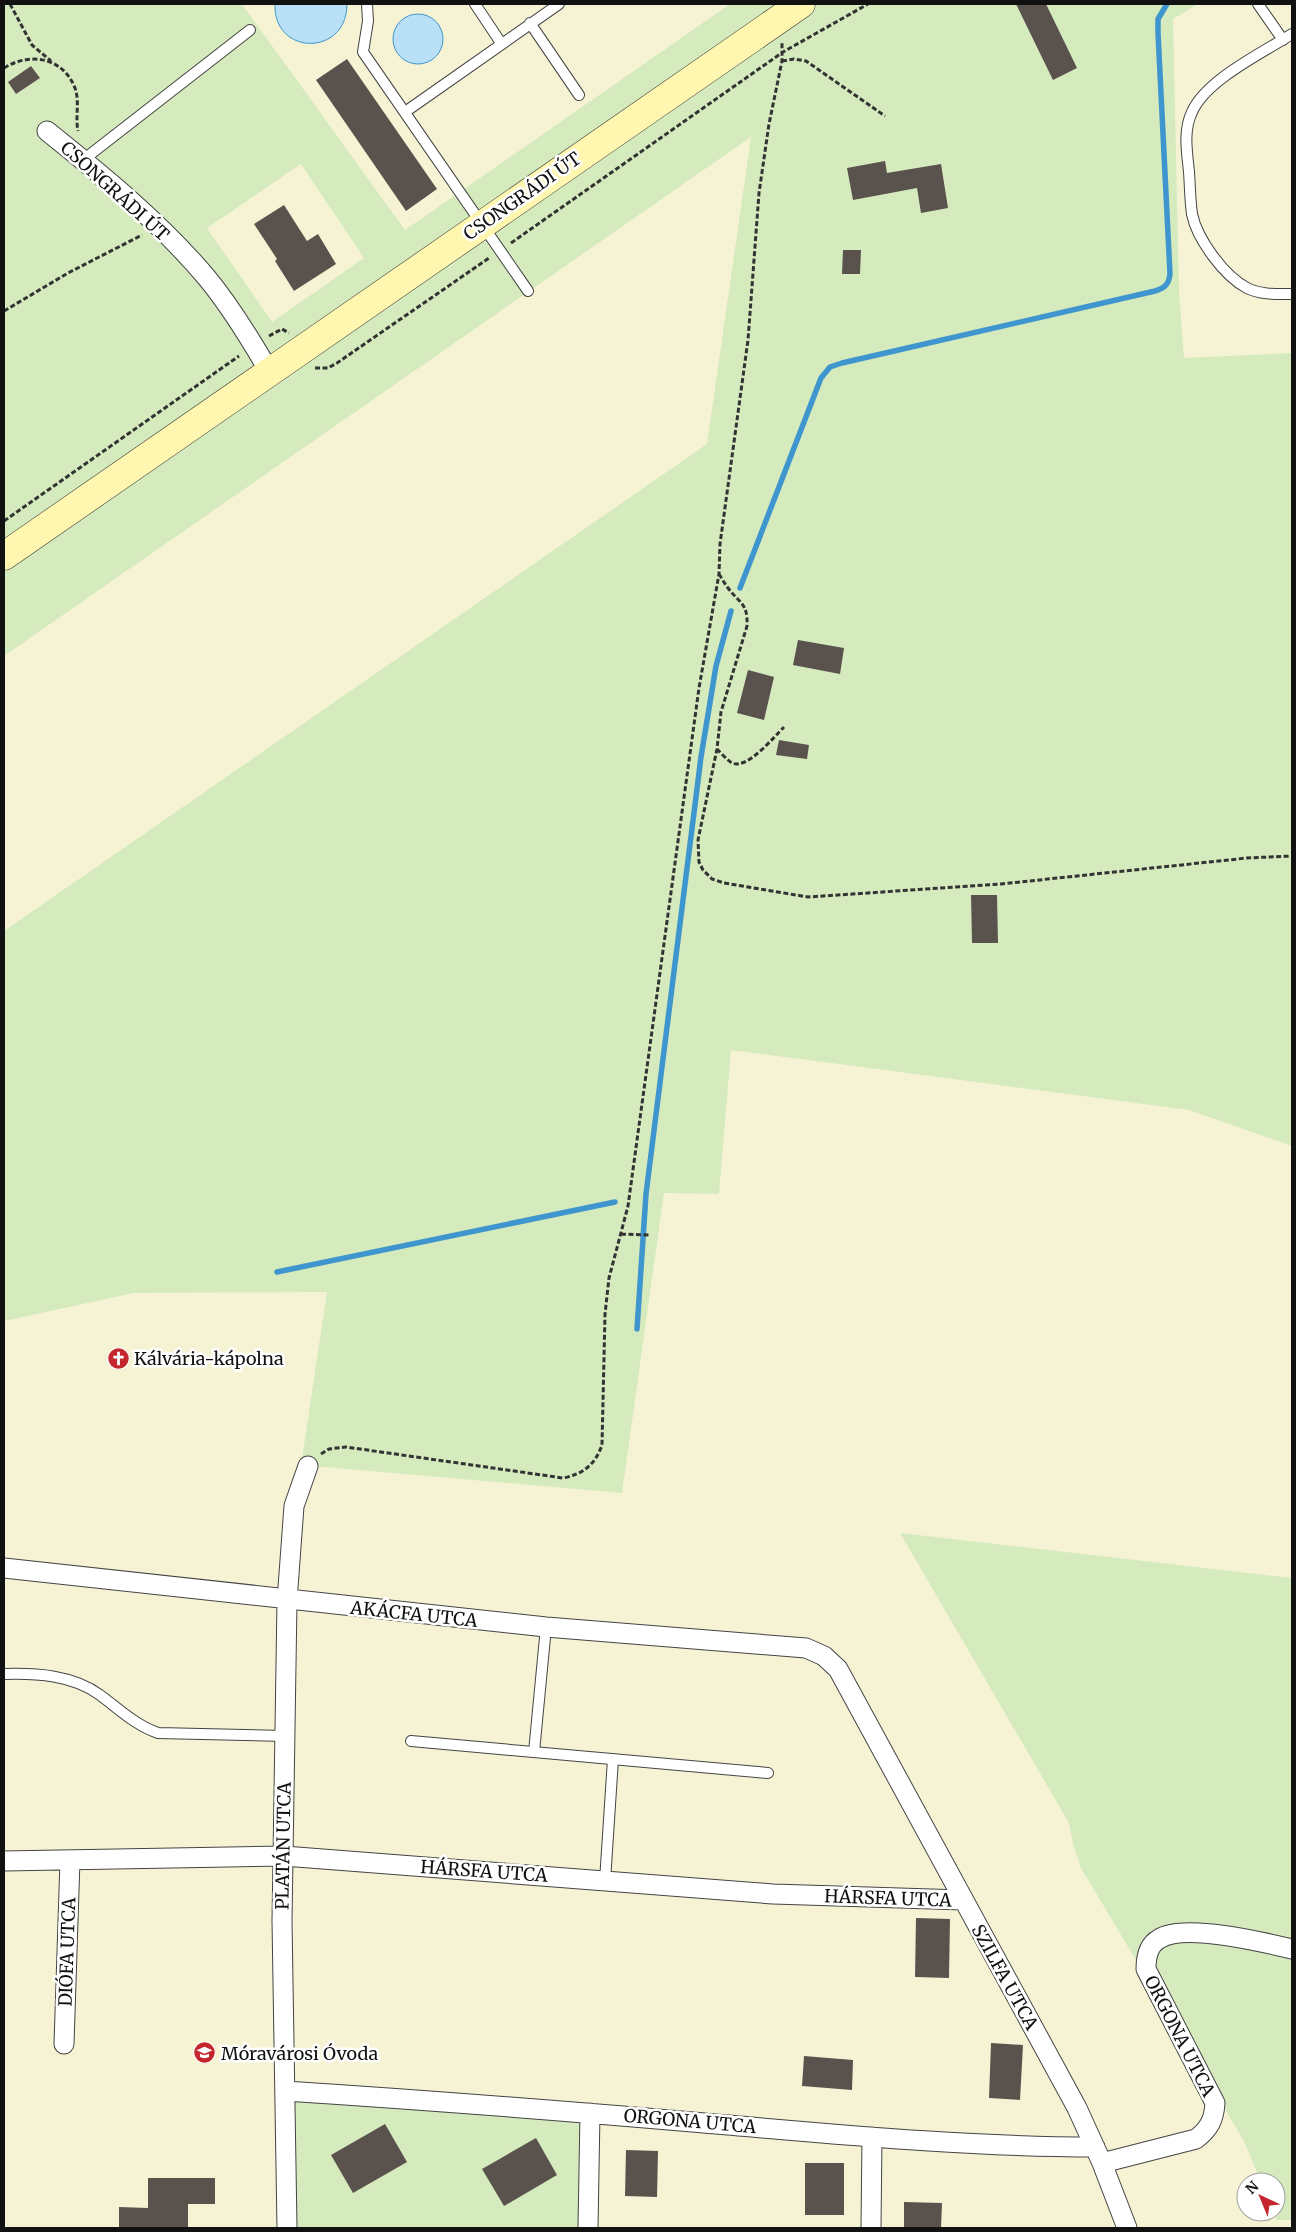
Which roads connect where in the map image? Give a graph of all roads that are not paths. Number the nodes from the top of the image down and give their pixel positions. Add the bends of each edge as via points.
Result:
1 (366, 4) edge
2 (475, 4) edge
3 (559, 4) edge
4 (801, 4) edge
5 (1258, 4) edge
6 (530, 23) junction
7 (250, 30) dead end
8 (1292, 34) edge
9 (1283, 40) junction
10 (502, 43) junction
11 (579, 94) dead end
12 (405, 112) junction
13 (47, 131) dead end
14 (83, 160) junction
15 (482, 224) junction
16 (528, 291) dead end
17 (1292, 294) edge
18 (270, 373) junction
19 (4, 556) edge
20 (308, 1466) road end
21 (4, 1568) edge
22 (286, 1600) junction
23 (546, 1627) junction
24 (824, 1656) joint
25 (4, 1674) edge
26 (285, 1736) junction
27 (411, 1741) dead end
28 (534, 1752) junction
29 (613, 1759) junction
30 (768, 1773) dead end
31 (284, 1856) junction
32 (70, 1860) junction
33 (4, 1861) edge
34 (605, 1881) junction
35 (963, 1900) junction
36 (1292, 1949) edge
37 (64, 2044) dead end
38 (286, 2090) junction
39 (590, 2113) junction
40 (872, 2137) junction
41 (1099, 2155) junction
42 (287, 2228) edge
43 (588, 2228) edge
44 (871, 2228) edge
45 (1127, 2228) edge

1 - 12 lane via 368,21 363,52
2 - 10 lane
3 - 6 lane
4 - 15 main road, CSONGRÁDI ÚT
5 - 9 lane
6 - 10 lane
6 - 11 lane
7 - 14 lane
8 - 9 lane
9 - 17 lane via 1204,92 1192,112 1186,131 1192,214 1210,252 1230,275 1248,289
10 - 12 lane
12 - 15 lane
13 - 14 street, CSONGRÁDI ÚT
14 - 18 street, CSONGRÁDI ÚT via 194,264 223,298
15 - 16 lane
15 - 18 main road, CSONGRÁDI ÚT
18 - 19 main road, CSONGRÁDI ÚT
20 - 22 street, PLATÁN UTCA via 294,1506
21 - 22 street, AKÁCFA UTCA
22 - 23 street, AKÁCFA UTCA
22 - 26 street, PLATÁN UTCA
23 - 24 street, AKÁCFA UTCA via 806,1648
23 - 28 lane
24 - 35 street, SZILFA UTCA via 838,1669
25 - 26 lane via 62,1677 83,1684 145,1729 158,1733
26 - 31 street, PLATÁN UTCA
27 - 28 lane
28 - 29 lane
29 - 30 lane
29 - 34 lane
31 - 32 street, HÁRSFA UTCA
31 - 34 street, HÁRSFA UTCA
31 - 38 street, PLATÁN UTCA
32 - 33 street, HÁRSFA UTCA
32 - 37 street, DIÓFA UTCA
34 - 35 street, HÁRSFA UTCA via 773,1894
35 - 41 street, SZILFA UTCA via 1077,2108
36 - 41 street, ORGONA UTCA via 1210,1934 1184,1933 1168,1934 1150,1947 1146,1969 1215,2103 1214,2116 1208,2130 1196,2140
38 - 39 street, ORGONA UTCA
38 - 42 street, PLATÁN UTCA
39 - 40 street, ORGONA UTCA
39 - 43 street
40 - 41 street, ORGONA UTCA via 1044,2147
40 - 44 street
41 - 45 street, SZILFA UTCA

